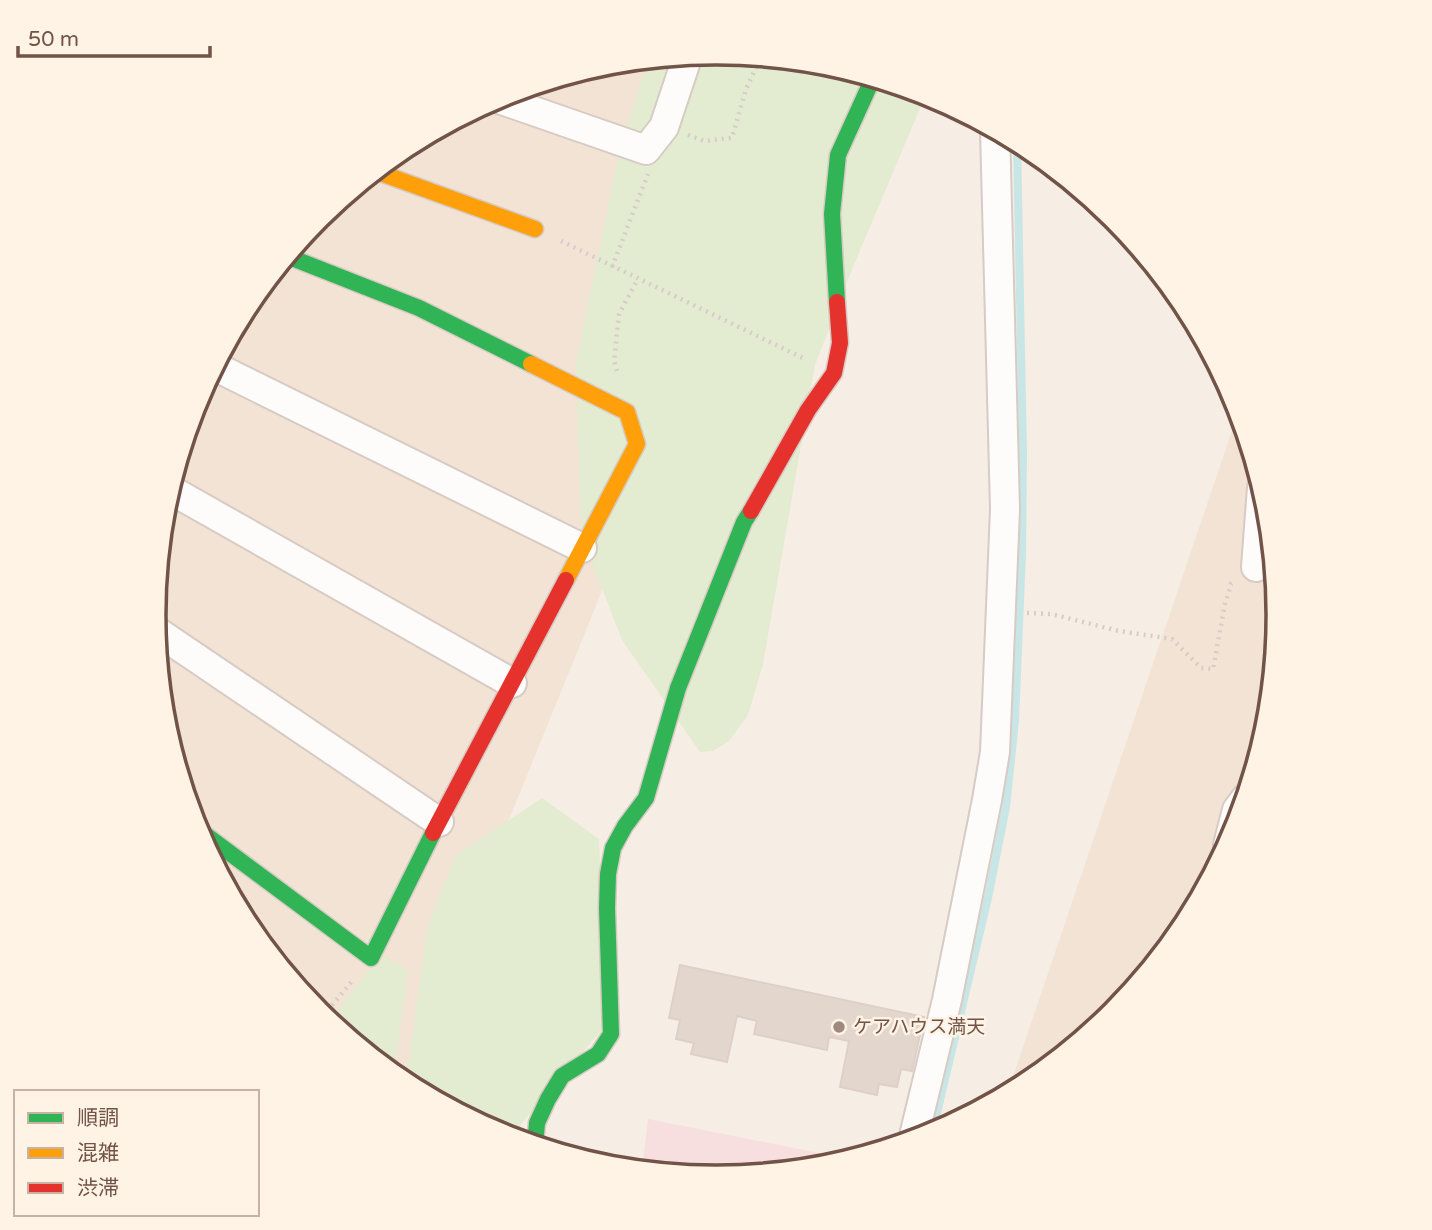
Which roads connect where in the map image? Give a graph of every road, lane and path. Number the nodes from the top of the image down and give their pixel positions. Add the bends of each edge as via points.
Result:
1 (684, 66) edge
2 (757, 66) edge
3 (869, 87) edge
4 (513, 104) edge
5 (664, 127) junction
6 (995, 141) edge
7 (646, 150) junction
8 (385, 175) edge
9 (535, 229) joint
10 (296, 259) edge
11 (612, 267) junction
12 (638, 279) junction
13 (223, 370) edge
14 (617, 372) dead end
15 (834, 373) junction
16 (179, 495) edge
17 (1259, 526) edge
18 (582, 548) junction
19 (1256, 567) joint
20 (1002, 612) junction
21 (167, 638) edge
22 (512, 683) junction
23 (439, 822) junction
24 (215, 842) edge
25 (371, 958) junction
26 (330, 1007) edge
27 (916, 1127) edge
28 (536, 1135) edge

1 - 5 street
2 - 5 path via 732,138 704,141
3 - 15 street via 838,156 832,214 841,343
4 - 7 street
5 - 7 street
6 - 20 street via 1005,509
7 - 11 path via 649,172
8 - 9 street
9 - 11 path
10 - 18 street via 419,308 627,412 637,444
11 - 12 path
12 - 14 path via 619,314
12 - 15 path
13 - 18 street
15 - 28 street via 744,522 678,688 646,798 613,848 607,908 611,1034 598,1054 562,1076 537,1123
16 - 22 street
17 - 19 street
18 - 22 street
19 - 20 path via 1231,584 1213,669 1201,668 1172,639 1051,614
20 - 27 street via 995,752 987,800
21 - 23 street
22 - 23 street
23 - 25 street
24 - 25 street
25 - 26 path

